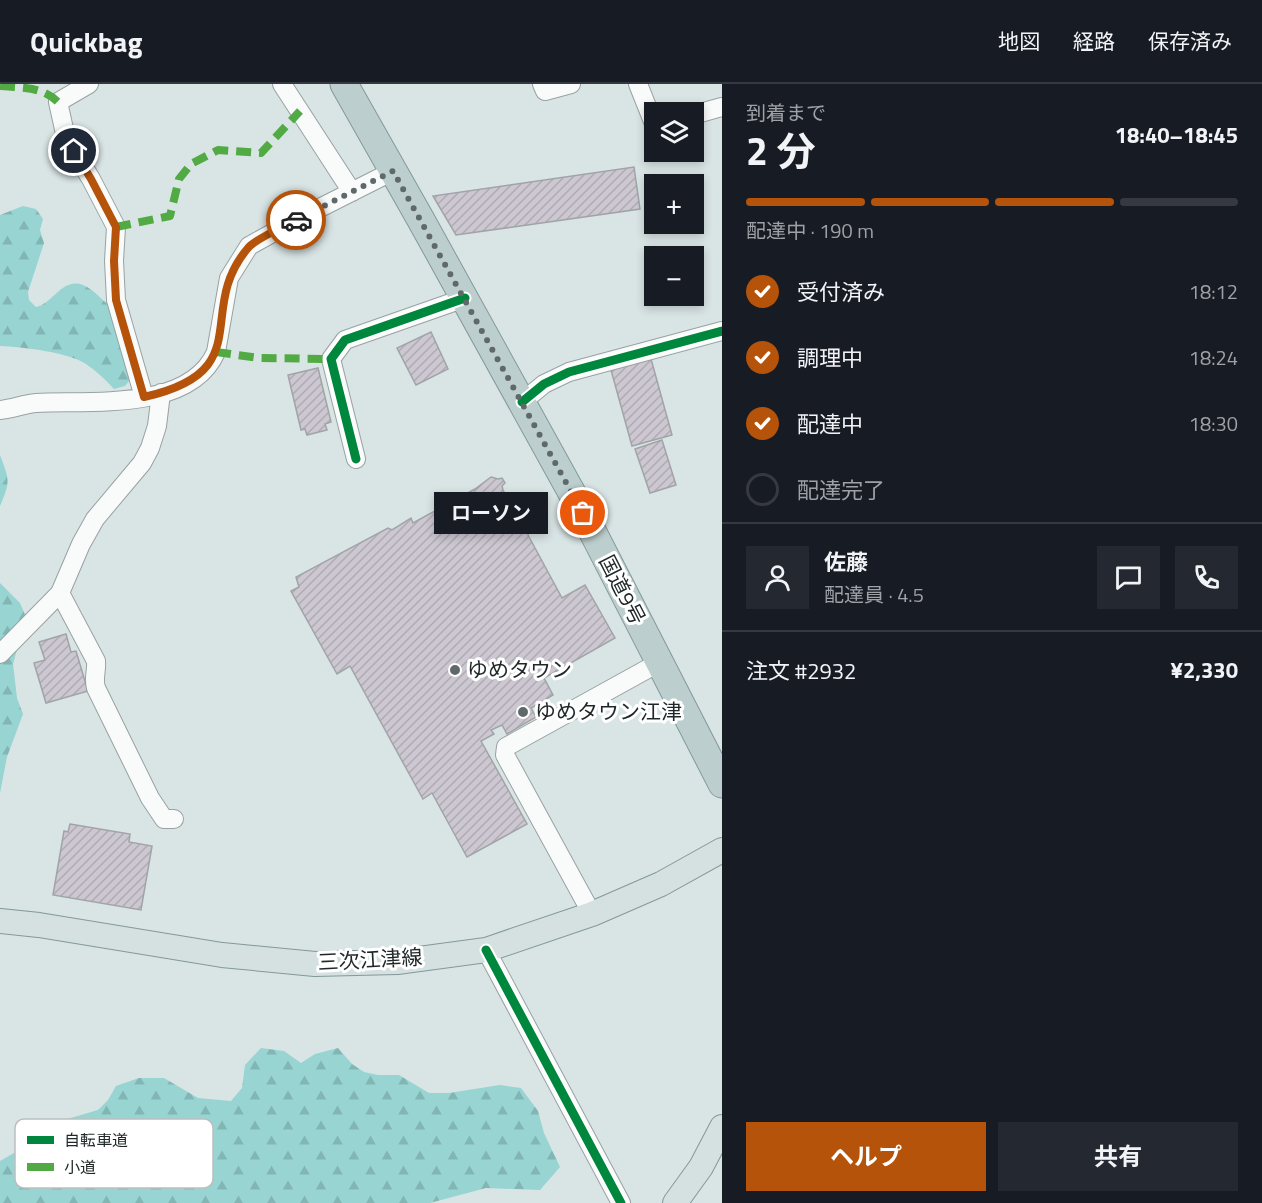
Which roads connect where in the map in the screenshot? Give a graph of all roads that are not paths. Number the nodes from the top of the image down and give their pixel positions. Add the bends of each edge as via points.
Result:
1 (89, 84) edge
2 (282, 84) edge
3 (344, 84) edge
4 (542, 84) edge
5 (571, 84) edge
6 (638, 84) edge
7 (645, 102) edge
8 (722, 107) edge
9 (704, 111) edge
10 (393, 171) junction
11 (352, 192) junction
12 (465, 298) junction
13 (722, 331) edge
14 (153, 395) junction
15 (522, 402) junction
16 (0, 410) edge
17 (356, 459) dead end
18 (60, 593) junction
19 (0, 654) edge
20 (660, 662) junction
21 (722, 784) edge
22 (174, 819) dead end
23 (722, 850) edge
24 (592, 914) junction
25 (0, 921) edge
26 (486, 950) junction
27 (722, 1126) edge
28 (621, 1203) edge
29 (675, 1203) edge

1 - 14 street via 58,102 66,138 116,227 116,300
2 - 11 street
3 - 10 highway, 国道9号
4 - 5 street via 545,91
6 - 7 street
8 - 9 street
10 - 11 street
10 - 12 highway, 国道9号
11 - 14 street via 249,246 229,278 212,362 185,384
12 - 15 highway, 国道9号
12 - 17 street via 345,340 331,359
13 - 15 street via 569,372 544,384
14 - 16 street via 113,402 34,403
14 - 18 street via 157,426 150,448 96,519
15 - 20 highway, 国道9号
18 - 19 street
18 - 22 street via 96,661 96,688 150,798 164,819
20 - 21 highway, 国道9号
20 - 24 street via 504,750
23 - 24 main road, 三次江津線 via 661,884
24 - 26 main road, 三次江津線
25 - 26 main road, 三次江津線 via 222,955 315,964 397,962
26 - 28 street
27 - 29 main road via 701,1167

